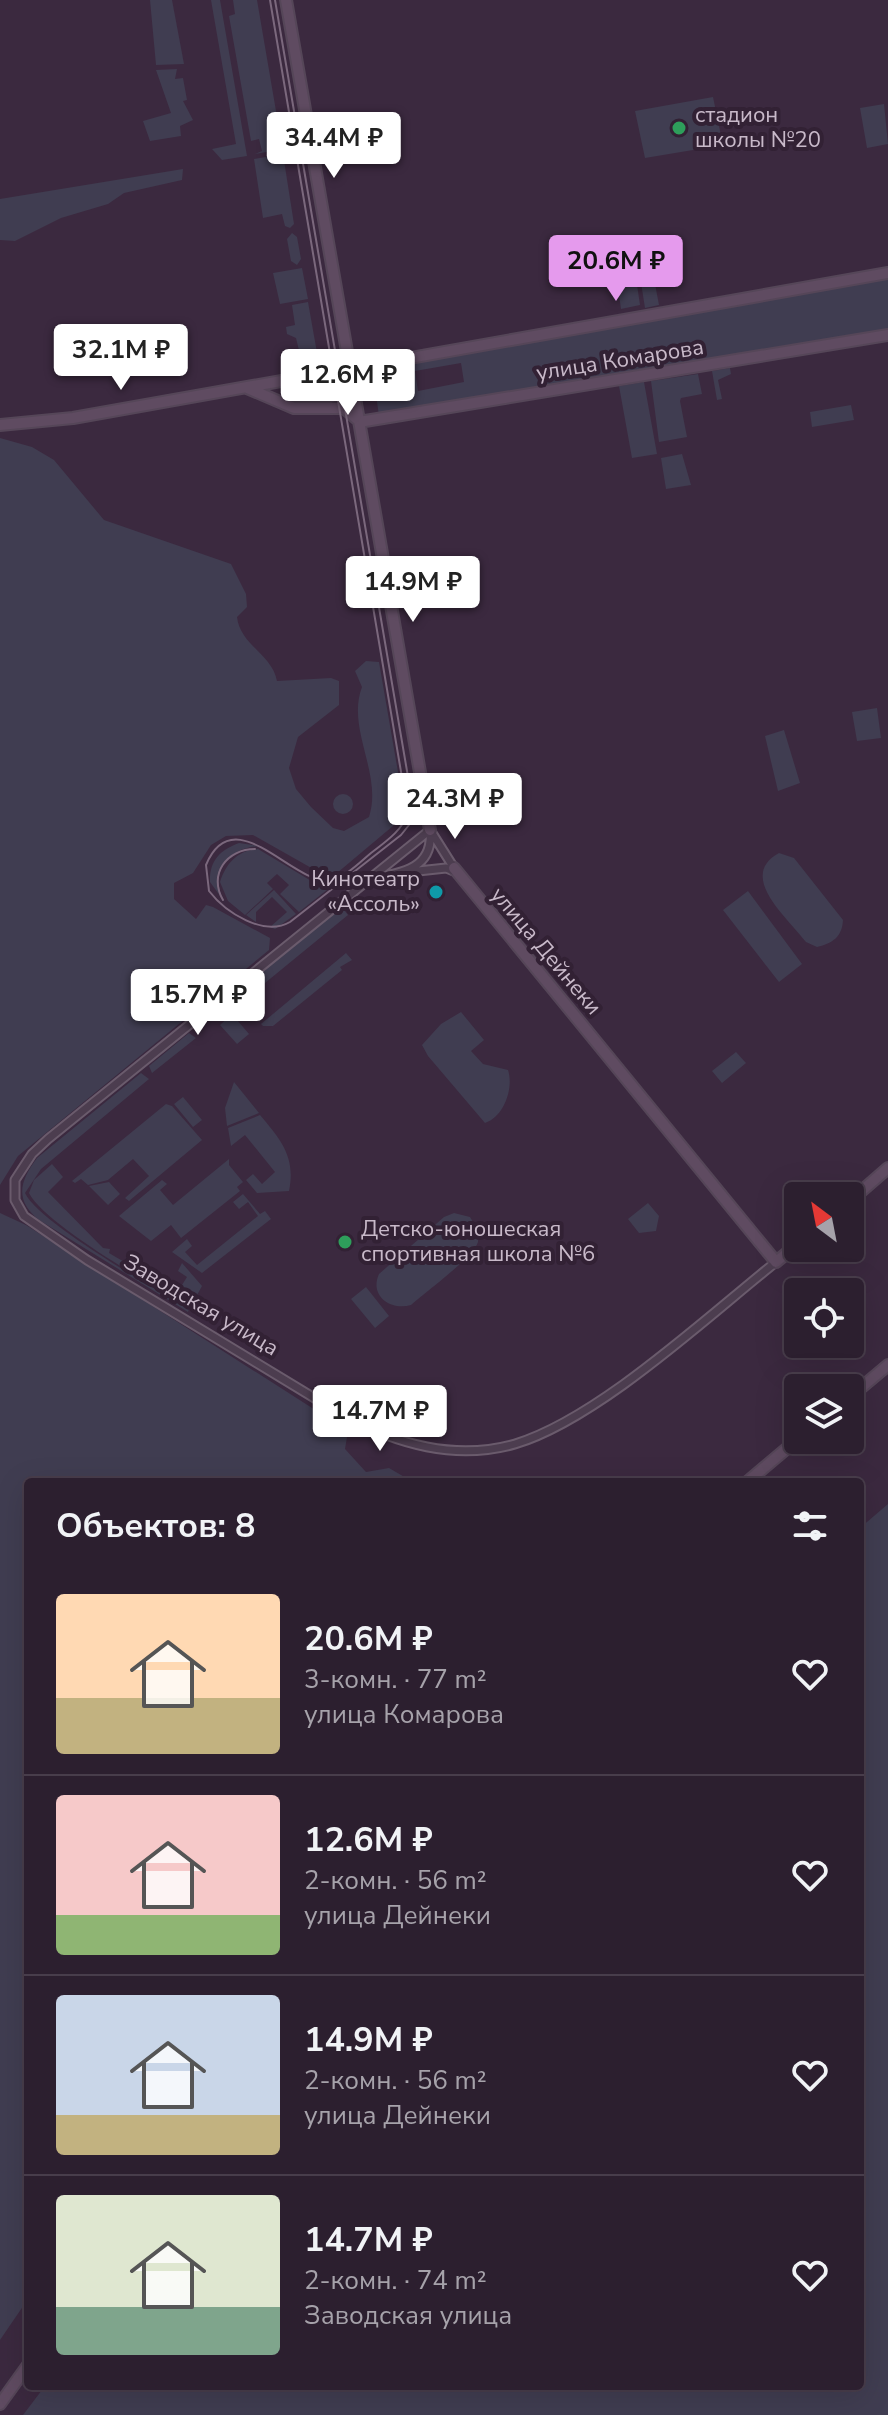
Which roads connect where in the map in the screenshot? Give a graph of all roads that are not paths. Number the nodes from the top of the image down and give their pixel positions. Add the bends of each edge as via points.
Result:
1 (286, 0) edge
2 (888, 273) edge
3 (888, 335) edge
4 (350, 367) junction
5 (280, 380) junction
6 (245, 388) junction
7 (354, 389) junction
8 (319, 408) junction
9 (299, 409) junction
10 (359, 422) junction
11 (0, 425) edge
12 (430, 830) junction
13 (456, 871) junction
14 (399, 874) junction
15 (371, 879) junction
16 (888, 1168) edge
17 (864, 1189) edge
18 (784, 1255) edge
19 (776, 1262) junction
20 (888, 1365) edge
21 (864, 1385) edge
22 (784, 1451) edge
23 (752, 1478) edge
24 (24, 2371) edge
25 (0, 2404) edge

1 - 4 street, улица Дейнеки
2 - 4 street, улица Комарова
3 - 10 street, улица Комарова
4 - 5 street, улица Комарова
4 - 7 street, улица Дейнеки
5 - 6 street, улица Комарова
5 - 9 street via 278,396
6 - 9 street
6 - 11 street, улица Комарова via 64,420
7 - 8 street via 343,402
7 - 10 street, улица Дейнеки
8 - 9 street
8 - 10 street via 344,408
10 - 12 street, улица Дейнеки
12 - 13 street, улица Дейнеки
12 - 14 street via 428,854 411,871
12 - 15 street
13 - 14 street
13 - 19 street, улица Дейнеки
14 - 15 street
15 - 19 street, Заводская улица via 48,1139 20,1169 14,1191 24,1216 307,1394 386,1438 442,1449 507,1446 557,1426 634,1375
16 - 17 street
18 - 19 street, Заводская улица
20 - 21 street
22 - 23 street
24 - 25 street

